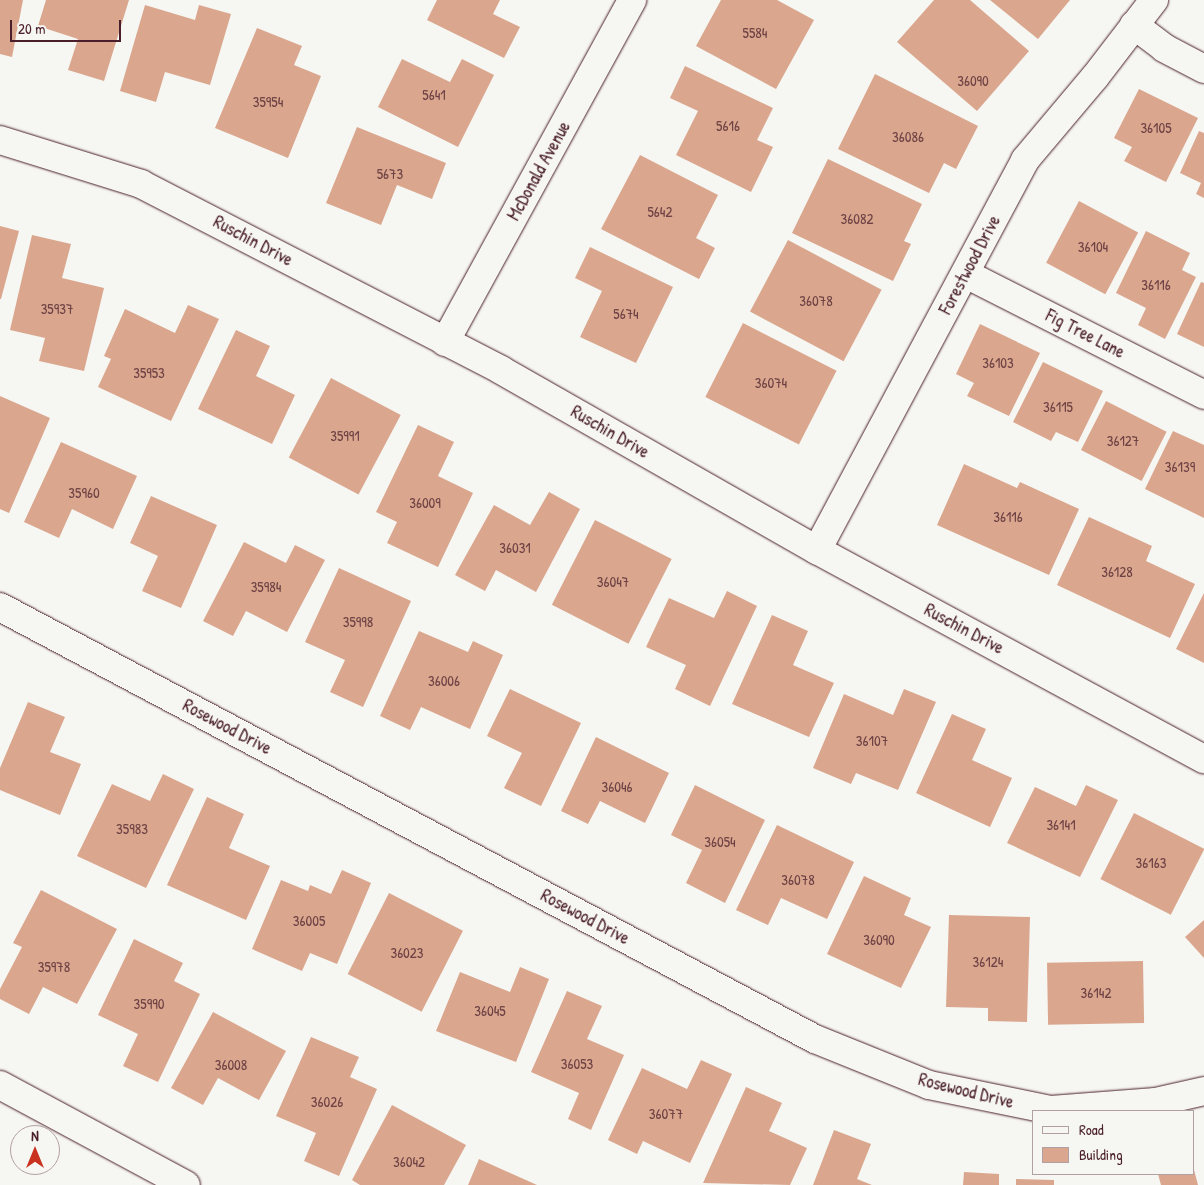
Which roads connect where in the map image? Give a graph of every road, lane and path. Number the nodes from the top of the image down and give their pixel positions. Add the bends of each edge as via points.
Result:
1 (632, 0) edge
2 (1154, 0) edge
3 (1134, 25) junction
4 (1204, 69) edge
5 (0, 140) edge
6 (966, 274) junction
7 (446, 342) junction
8 (1204, 395) edge
9 (817, 550) junction
10 (0, 607) edge
11 (1204, 759) edge
12 (0, 1085) edge
13 (1204, 1091) edge
14 (186, 1185) edge

1 - 7 street, McDonald Avenue
2 - 3 street, Forestwood Drive
3 - 4 street via 1164,48
3 - 6 street, Forestwood Drive via 1025,160
5 - 7 street, Ruschin Drive via 141,184
6 - 8 street, Fig Tree Lane
6 - 9 street, Forestwood Drive via 835,511
7 - 9 street, Ruschin Drive via 510,375
9 - 11 street, Ruschin Drive
10 - 13 street, Rosewood Drive via 815,1039 929,1085 1051,1110 1156,1102
12 - 14 street

